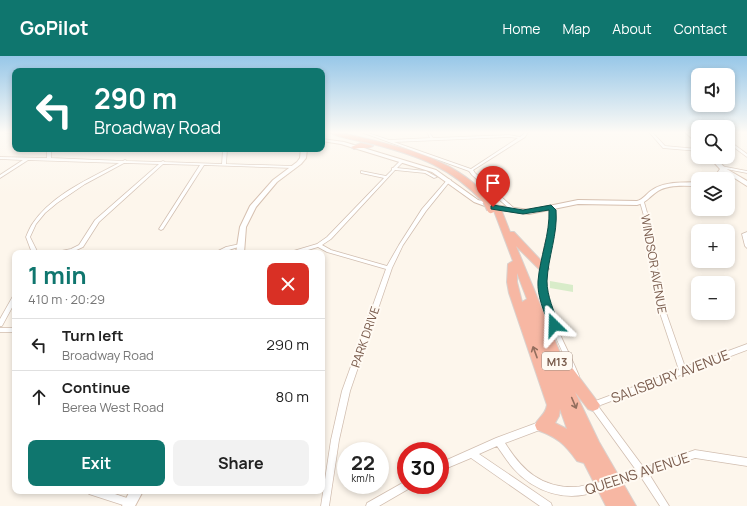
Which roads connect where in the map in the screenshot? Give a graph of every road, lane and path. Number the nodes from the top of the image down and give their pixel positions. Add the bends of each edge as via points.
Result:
1 (49, 153) edge
2 (225, 153) edge
3 (303, 153) edge
4 (373, 153) edge
5 (396, 153) edge
6 (405, 153) edge
7 (418, 153) edge
8 (425, 153) edge
9 (426, 153) edge
10 (498, 153) edge
11 (0, 158) edge
12 (27, 159) junction
13 (49, 159) junction
14 (125, 161) junction
15 (163, 162) junction
16 (401, 162) junction
17 (202, 164) junction
18 (224, 164) junction
19 (718, 164) edge
20 (294, 167) junction
21 (722, 168) junction
22 (393, 169) junction
23 (472, 170) junction
24 (362, 172) dead end
25 (722, 172) edge
26 (747, 172) edge
27 (435, 176) dead end
28 (0, 177) edge
29 (385, 177) junction
30 (471, 180) junction
31 (449, 182) junction
32 (747, 184) edge
33 (691, 185) edge
34 (642, 202) junction
35 (491, 204) junction
36 (551, 208) junction
37 (515, 211) junction
38 (161, 229) dead end
39 (506, 230) junction
40 (747, 233) edge
41 (240, 245) junction
42 (319, 245) junction
43 (747, 246) edge
44 (34, 250) edge
45 (72, 250) edge
46 (222, 250) edge
47 (240, 250) edge
48 (302, 250) edge
49 (513, 264) junction
50 (545, 265) junction
51 (389, 268) junction
52 (12, 302) edge
53 (0, 324) edge
54 (0, 330) edge
55 (12, 330) edge
56 (747, 347) edge
57 (555, 356) junction
58 (683, 371) junction
59 (579, 386) junction
60 (593, 405) junction
61 (542, 425) junction
62 (499, 441) junction
63 (471, 453) junction
64 (747, 462) edge
65 (449, 463) edge
66 (643, 473) junction
67 (397, 491) edge
68 (101, 494) edge
69 (136, 494) edge
70 (129, 504) edge
71 (324, 506) edge
72 (370, 506) edge
73 (548, 506) edge
74 (611, 506) edge
75 (615, 506) edge
76 (628, 506) edge
77 (665, 506) edge

1 - 13 street
2 - 18 street
3 - 20 street via 302,160
4 - 16 street
5 - 35 highway via 419,159 454,175
6 - 35 highway, M13 via 433,161 458,174
7 - 30 highway, M13 via 455,169
8 - 30 highway via 455,168
9 - 23 street
10 - 23 street
11 - 12 street
12 - 13 street
12 - 28 street
13 - 14 street
14 - 15 street
14 - 44 street via 65,195 40,215 28,237
15 - 17 street
15 - 45 street via 97,221 81,246
16 - 22 street
16 - 31 street via 434,171
17 - 18 street
17 - 38 street
18 - 20 street
19 - 21 street
20 - 41 street via 275,181 256,201 243,228
21 - 25 street
21 - 26 street
21 - 32 street
22 - 27 street via 427,172
22 - 29 street
23 - 37 street via 473,174
24 - 29 street
29 - 42 street via 334,233
30 - 35 highway, M13
31 - 37 street via 481,204
31 - 51 street, PARK DRIVE via 401,245
33 - 34 street via 656,188
34 - 36 street via 578,202
34 - 58 street, WINDSOR AVENUE via 648,223 660,304
35 - 39 highway, M13
35 - 49 highway, M13
36 - 37 street via 529,212
36 - 50 street via 553,221
39 - 50 highway via 534,260
39 - 57 highway, M13
40 - 43 street via 743,237
41 - 46 street
41 - 47 street
42 - 48 street
42 - 51 street via 329,251
61 -> 49 highway via 552,416 554,405 514,293
49 - 75 highway, M13 via 572,423 584,451
50 - 59 street via 543,287 547,308
51 - 71 street, PARK DRIVE via 346,391
52 - 53 street
54 - 55 street
56 - 58 street, SALISBURY AVENUE
57 - 59 highway
57 -> 76 highway, M13 via 594,447
58 - 60 street, SALISBURY AVENUE
59 - 60 highway
60 - 66 street
61 - 62 street
61 - 74 highway via 558,430 572,443 585,460
62 - 63 street
62 - 66 street, QUEENS AVENUE, bridge via 514,464 536,482 565,493 582,492
63 - 65 street
63 - 73 street
64 - 66 street, QUEENS AVENUE via 695,454
66 - 77 street
67 - 72 street
68 - 70 street
69 - 70 street

